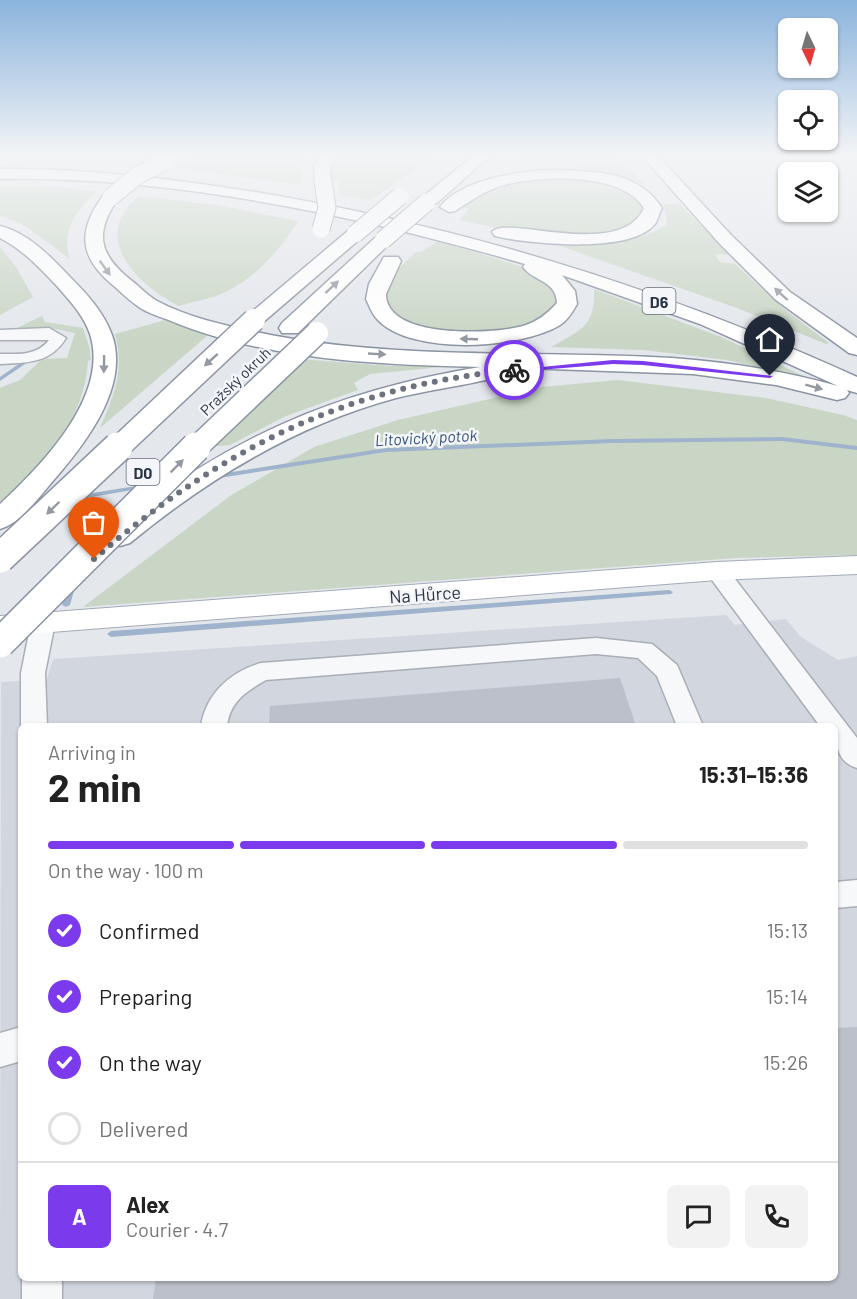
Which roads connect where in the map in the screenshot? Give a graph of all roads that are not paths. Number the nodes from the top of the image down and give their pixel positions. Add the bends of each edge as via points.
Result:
1 (98, 217) edge
2 (325, 217) edge
3 (364, 217) edge
4 (376, 217) edge
5 (419, 217) edge
6 (438, 217) edge
7 (445, 217) edge
8 (451, 217) edge
9 (650, 217) edge
10 (706, 217) edge
11 (0, 231) edge
12 (471, 241) junction
13 (391, 261) junction
14 (354, 296) dead end
15 (278, 300) junction
16 (324, 325) dead end
17 (0, 335) edge
18 (857, 348) edge
19 (0, 359) edge
20 (613, 362) junction
21 (857, 368) edge
22 (857, 386) edge
23 (857, 400) edge
24 (0, 519) edge
25 (0, 558) edge
26 (854, 565) edge
27 (717, 571) junction
28 (46, 611) junction
29 (0, 619) edge
30 (0, 626) edge
31 (0, 643) edge
32 (34, 723) edge
33 (214, 723) edge
34 (689, 723) edge
35 (832, 723) edge
36 (838, 731) edge
37 (857, 758) edge
38 (857, 893) edge
39 (838, 895) edge
40 (18, 1045) edge
41 (0, 1050) edge
42 (42, 1281) edge
43 (42, 1299) edge

1 -> 20 highway, bridge via 93,232 96,253 116,282 145,302 210,329 262,342 348,353
2 - 15 highway, bridge
3 - 12 highway
4 - 15 highway, Pražský okruh / D0, bridge
29 -> 5 highway, Pražský okruh / D0, bridge via 190,424 290,328 383,240
6 - 13 highway
7 - 21 highway, D6 via 720,310
8 - 9 highway via 537,238 578,240 631,231 645,224
18 -> 10 highway via 783,296
11 -> 24 highway via 30,248 90,313 101,336 105,369 94,402 50,468
12 -> 13 highway via 557,280 567,294 566,309 545,325 505,337 465,339 417,331 392,320 377,302 378,287
12 - 22 highway, D6 via 613,285 745,335
13 - 14 highway
15 -> 25 highway, Pražský okruh / D0, bridge
28 -> 16 highway, bridge via 126,516
17 - 19 lane via 49,333 58,338 47,352
20 -> 23 highway via 750,373
20 - 28 highway, bridge via 479,374 373,396 287,428 206,473 134,526
26 - 27 main road, Na Hůrce
27 - 28 main road, Na Hůrce
27 - 35 lane
28 - 30 main road, Na Hůrce
28 - 31 highway, bridge
28 - 32 lane via 33,673
33 - 34 lane via 215,712 230,688 261,672 596,646 645,650 668,671
36 - 37 lane
38 - 39 lane
40 - 41 lane
42 - 43 lane

